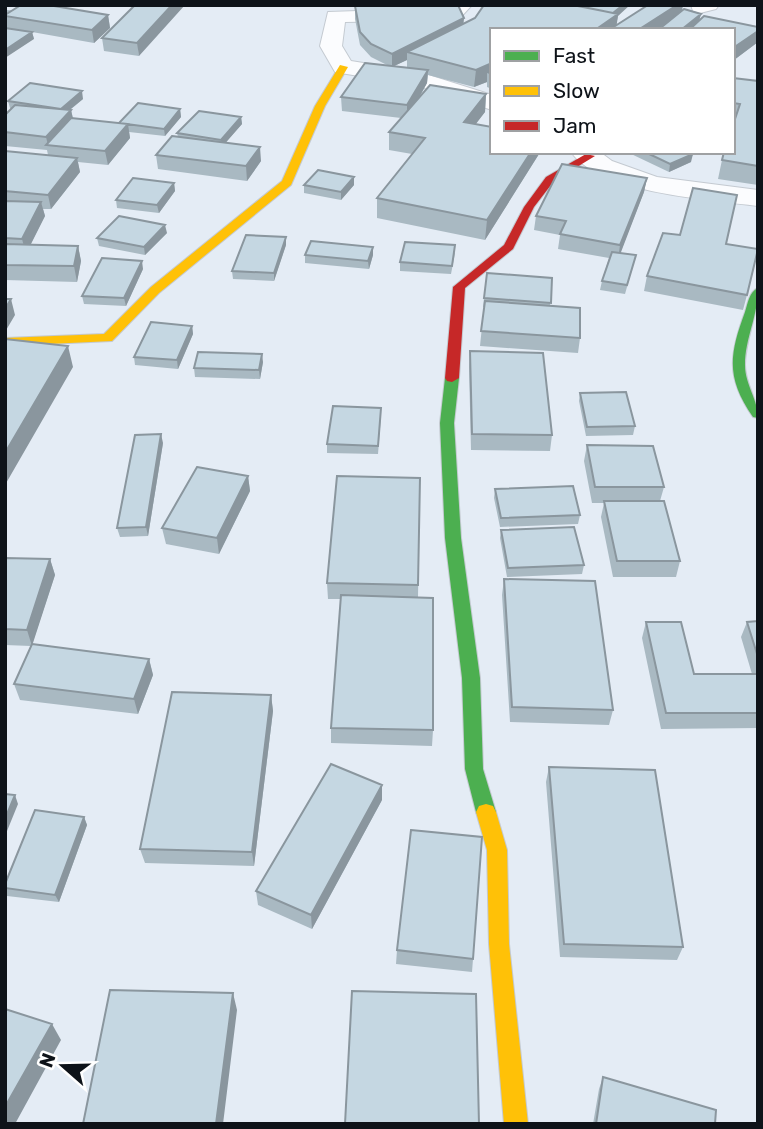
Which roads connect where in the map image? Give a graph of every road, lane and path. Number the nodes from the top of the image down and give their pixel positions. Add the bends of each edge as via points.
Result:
1 (463, 5) edge
2 (337, 11) edge
3 (342, 67) junction
4 (490, 102) edge
5 (586, 154) edge
6 (757, 204) edge
7 (758, 292) edge
8 (5, 342) edge
9 (758, 414) edge
10 (516, 1124) edge

1 - 2 street via 453,13
2 - 3 street via 331,47
3 - 4 street via 405,74
3 - 8 street via 287,183 155,290 108,338
5 - 6 street via 603,166 652,184
5 - 10 street via 550,179 529,207 509,247 458,287 447,423 453,538 471,678 474,769 497,849 499,944
7 - 9 street via 737,350 744,397

